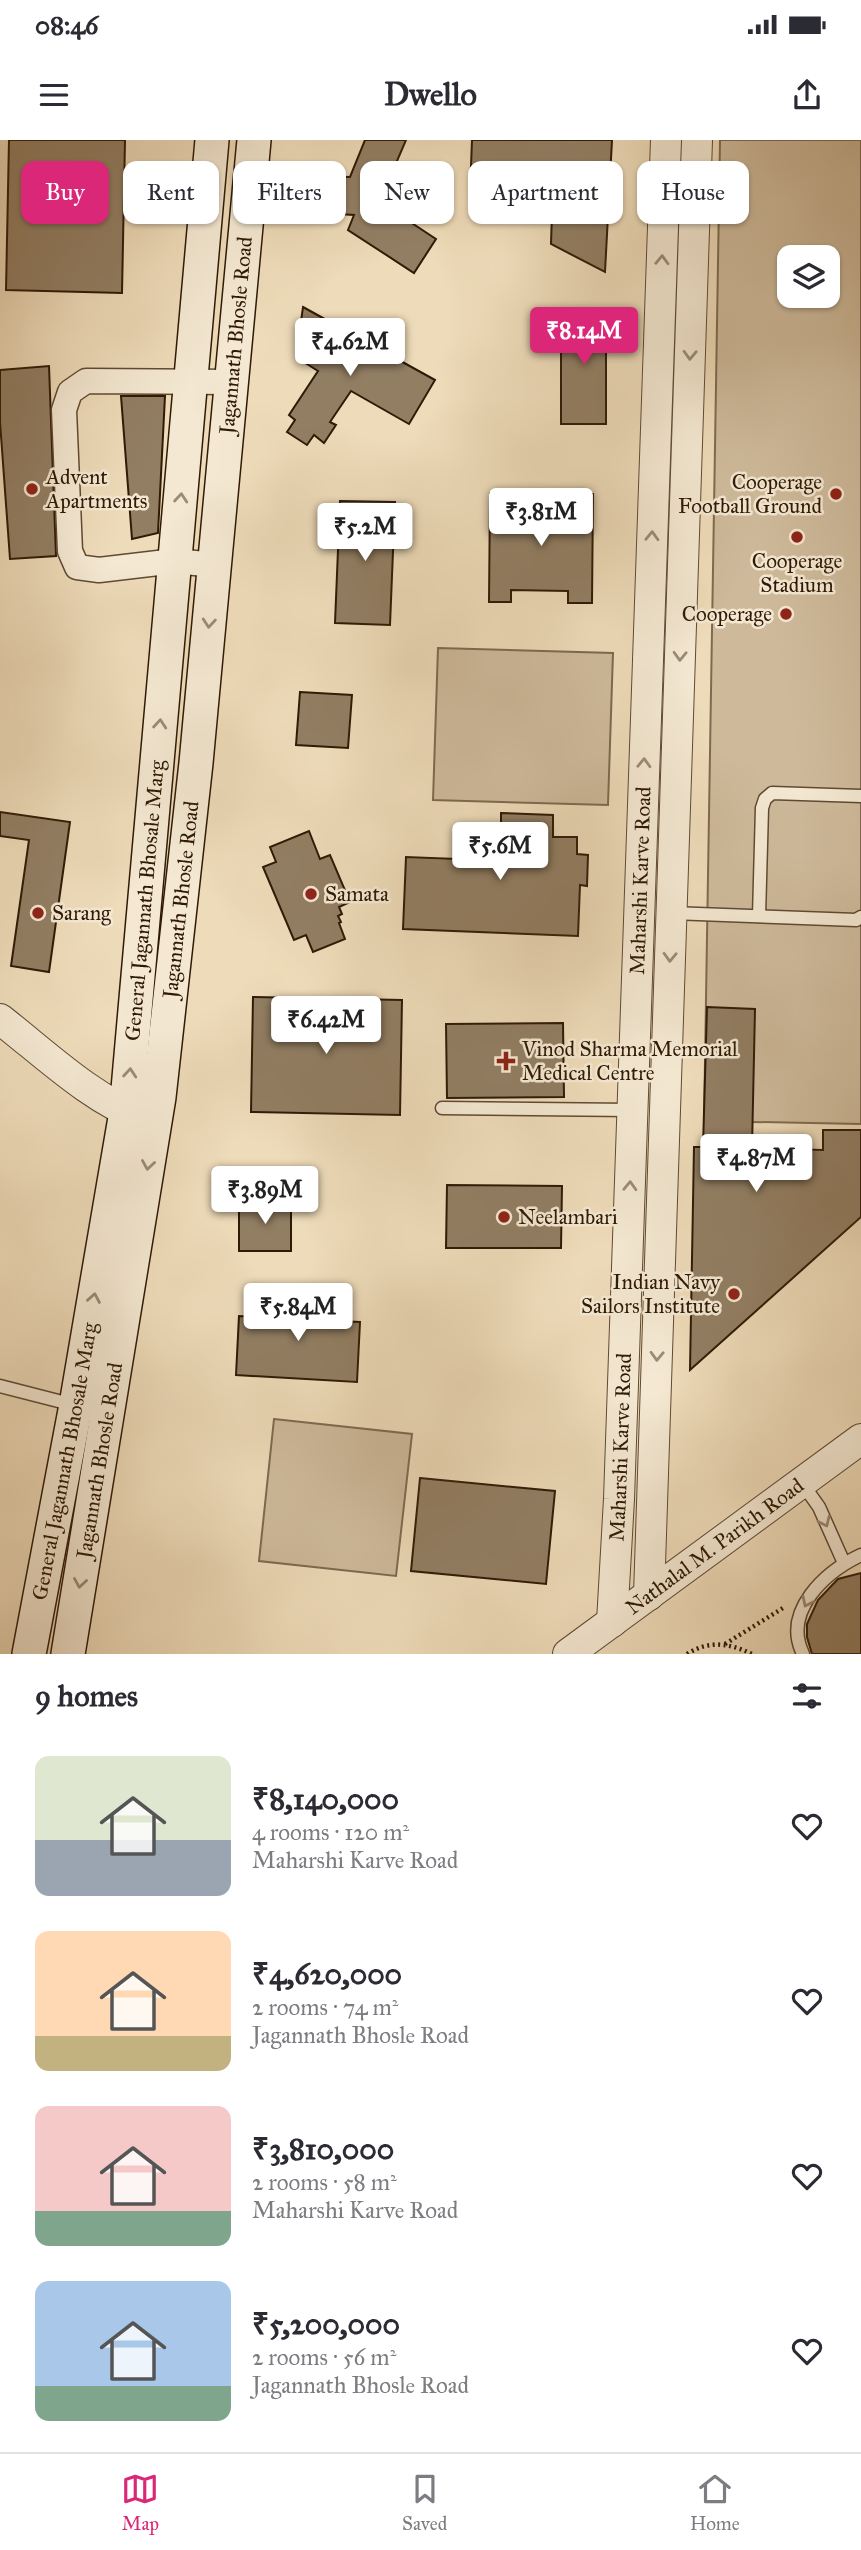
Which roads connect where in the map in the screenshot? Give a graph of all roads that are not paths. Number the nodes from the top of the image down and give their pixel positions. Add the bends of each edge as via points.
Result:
1 (212, 140) edge
2 (254, 140) edge
3 (666, 140) edge
4 (697, 140) edge
5 (191, 380) junction
6 (232, 382) junction
7 (175, 561) junction
8 (215, 565) junction
9 (861, 796) edge
10 (671, 912) junction
11 (759, 916) junction
12 (861, 917) edge
13 (0, 1019) edge
14 (442, 1108) dead end
15 (632, 1110) junction
16 (141, 1117) junction
17 (0, 1386) edge
18 (76, 1405) junction
19 (861, 1439) edge
20 (802, 1483) junction
21 (861, 1555) edge
22 (844, 1563) junction
23 (649, 1595) junction
24 (612, 1622) junction
25 (29, 1654) edge
26 (68, 1654) edge
27 (568, 1654) edge
28 (803, 1654) edge

1 - 5 main road, General Jagannath Bhosale Marg
2 - 6 main road, Jagannath Bhosle Road
15 -> 3 street, Maharshi Karve Road
4 -> 10 street, Maharshi Karve Road
5 - 6 street
7 -> 5 main road, General Jagannath Bhosale Marg
5 - 7 street via 86,381 70,392 64,410 70,551 77,567 99,570
6 - 8 main road, Jagannath Bhosle Road
7 - 8 street
16 -> 7 main road, General Jagannath Bhosale Marg
8 -> 16 main road, Jagannath Bhosle Road via 195,776
9 - 11 lane via 772,793 765,799
10 - 11 lane
10 -> 23 street, Maharshi Karve Road
11 - 12 lane
13 - 16 street via 81,1083
14 - 15 lane
24 -> 15 street, Maharshi Karve Road
18 -> 16 main road, General Jagannath Bhosale Marg
16 -> 26 main road, Jagannath Bhosle Road
17 - 18 lane
18 - 25 main road, General Jagannath Bhosale Marg
19 - 20 street, Nathalal M. Parikh Road
20 -> 22 lane via 819,1507
20 - 23 street, Nathalal M. Parikh Road
21 - 22 lane
22 -> 28 lane via 811,1592 796,1624
23 - 24 street, Nathalal M. Parikh Road
24 - 27 street, Nathalal M. Parikh Road

